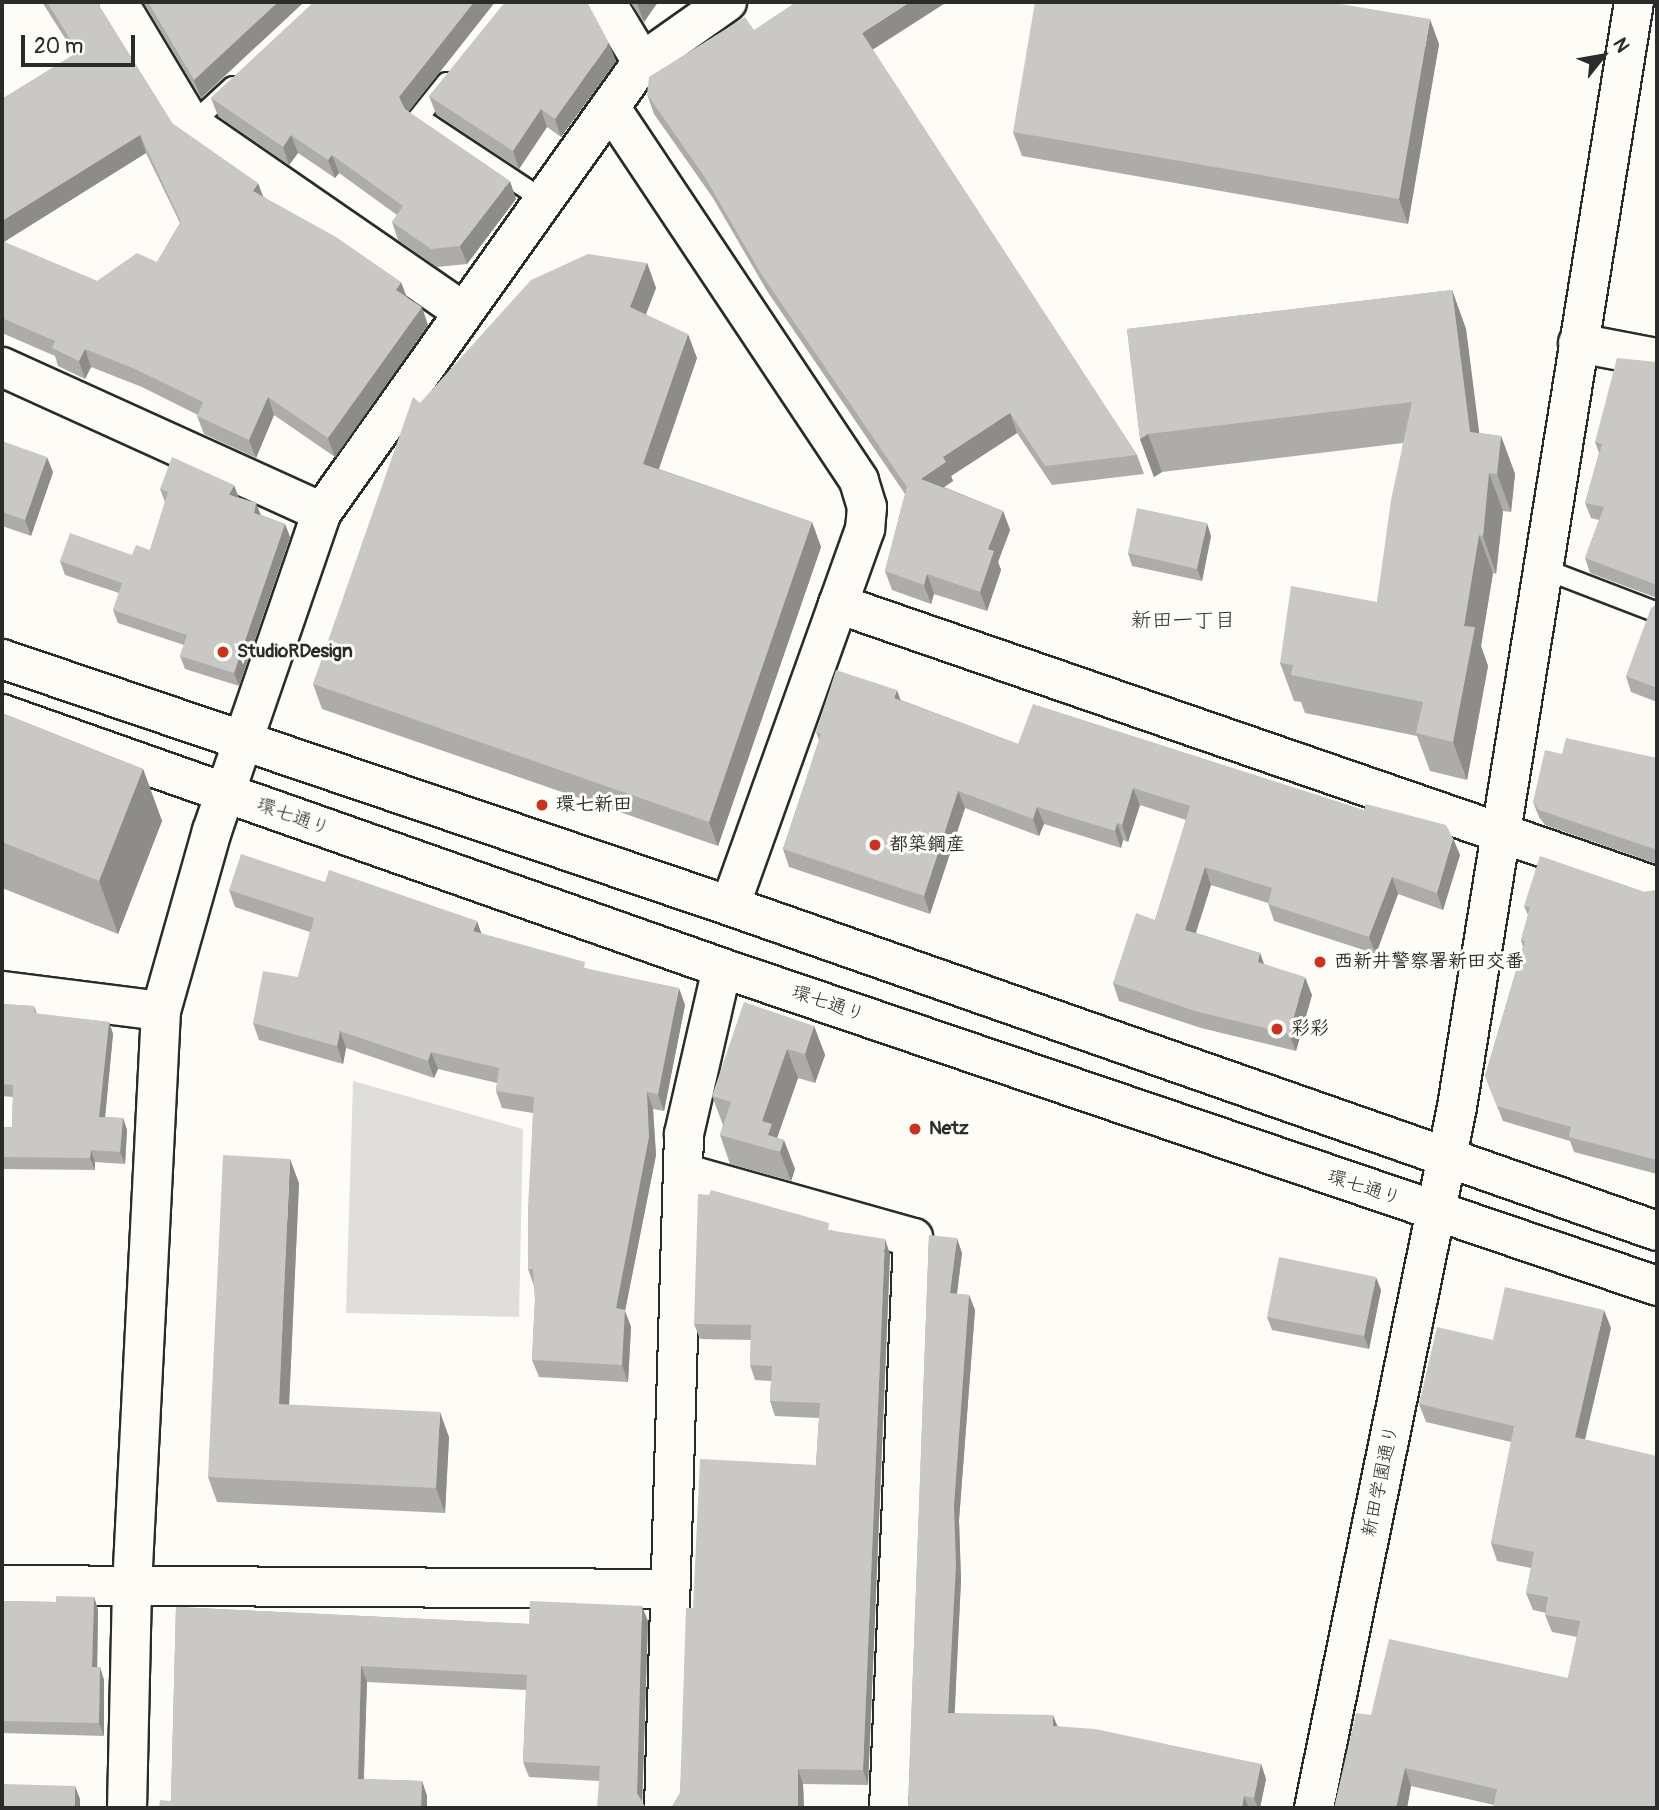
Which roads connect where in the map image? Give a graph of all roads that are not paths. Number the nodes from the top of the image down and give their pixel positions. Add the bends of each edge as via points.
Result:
1 (118, 2) edge
2 (606, 2) edge
3 (727, 2) edge
4 (1634, 2) edge
5 (642, 62) junction
6 (458, 66) edge
7 (252, 67) edge
8 (610, 107) junction
9 (191, 124) junction
10 (544, 201) junction
11 (464, 312) junction
12 (1578, 343) junction
13 (1657, 358) edge
14 (2, 367) edge
15 (322, 512) junction
16 (1545, 569) junction
17 (838, 604) junction
18 (1657, 612) edge
19 (2, 659) edge
20 (2, 713) edge
21 (242, 740) junction
22 (225, 793) junction
23 (1503, 836) junction
24 (1657, 887) edge
25 (730, 906) junction
26 (722, 968) junction
27 (2, 990) edge
28 (161, 1012) junction
29 (1448, 1154) junction
30 (686, 1174) junction
31 (1436, 1212) junction
32 (1657, 1231) edge
33 (1657, 1286) edge
34 (2, 1586) edge
35 (132, 1587) junction
36 (670, 1589) junction
37 (127, 1808) edge
38 (664, 1808) edge
39 (889, 1808) edge
40 (1314, 1808) edge

1 - 9 street
2 - 5 street
3 - 5 street
4 - 12 street, 新田学園通り
5 - 8 street
6 - 10 lane via 418,117
7 - 9 lane
8 - 10 street
8 - 17 street via 859,481 867,507 865,529
9 - 11 street
10 - 11 street
11 - 15 street
12 - 13 street
12 - 16 street, 新田学園通り
14 - 15 street
15 - 21 street
16 - 18 lane
16 - 23 street, 新田学園通り
17 - 23 street via 1472,821
17 - 25 street
19 - 21 street
20 - 22 street, 環七通り
21 - 22 street
21 - 25 street
22 - 26 street, 環七通り
22 - 28 street
23 - 24 street
23 - 29 street, 新田学園通り
25 - 29 street
26 - 30 street via 684,1134
26 - 31 street, 環七通り
27 - 28 street
28 - 35 street
29 - 31 street, 新田学園通り
29 - 32 street
30 - 36 street
30 - 39 street via 913,1238
31 - 33 street, 環七通り
31 - 40 street, 新田学園通り
34 - 35 street
35 - 36 street
35 - 37 street
36 - 38 street

